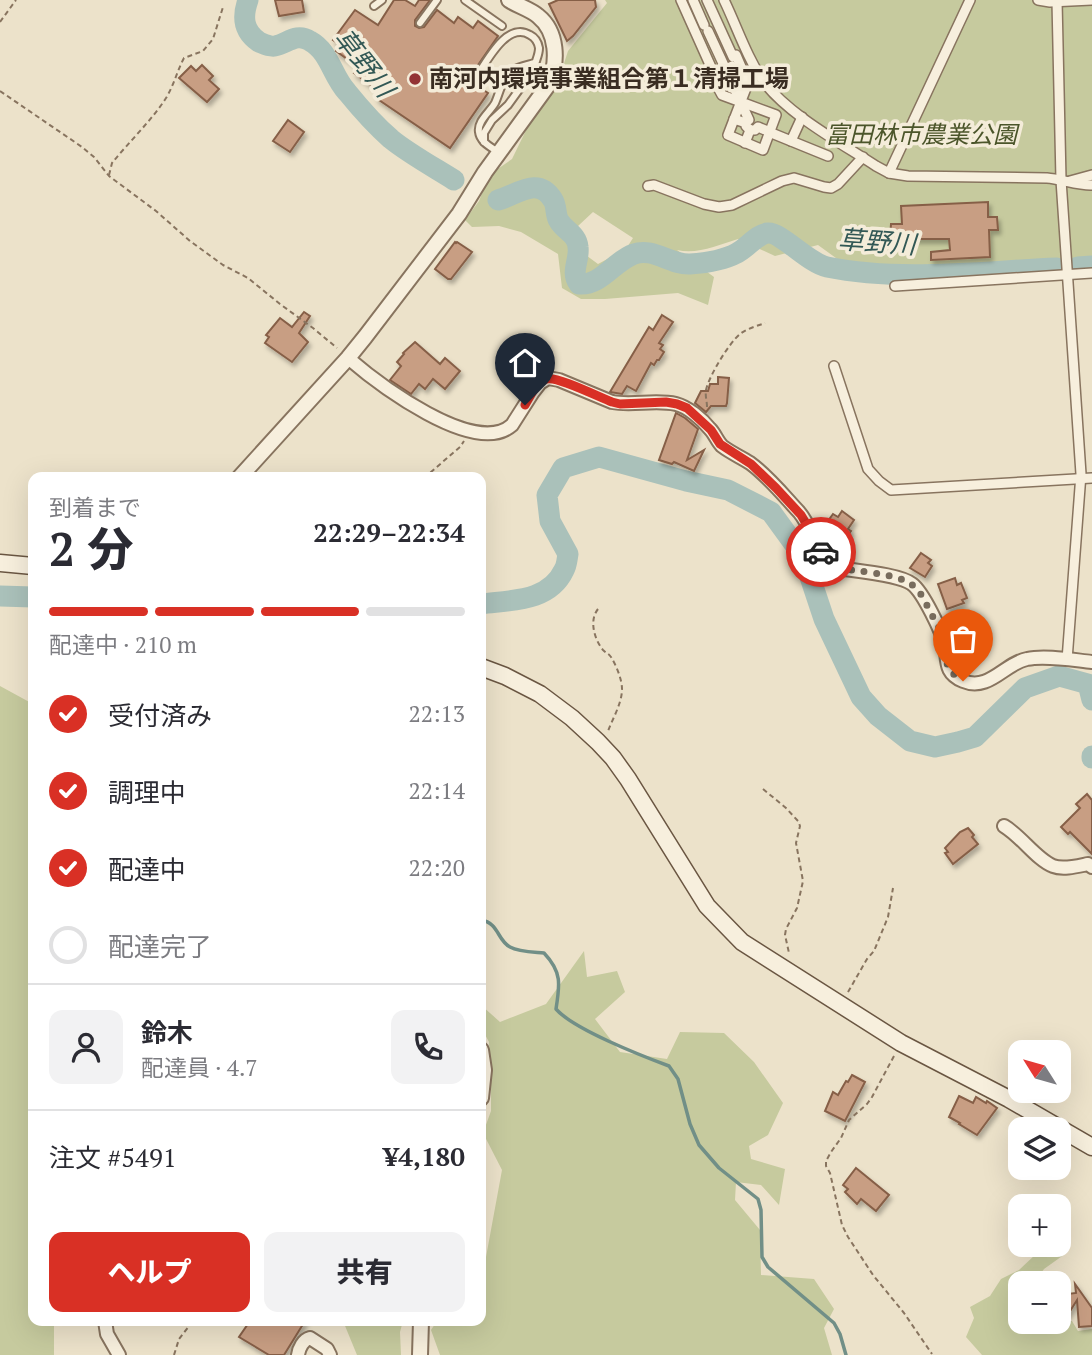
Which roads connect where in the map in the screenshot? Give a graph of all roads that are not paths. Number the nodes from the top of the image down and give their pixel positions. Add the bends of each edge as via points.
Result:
1 (382, 0) edge
2 (437, 0) edge
3 (465, 0) edge
4 (509, 0) edge
5 (724, 0) edge
6 (970, 0) edge
7 (1038, 0) edge
8 (1092, 0) edge
9 (682, 1) edge
10 (707, 1) edge
11 (1057, 1) edge
12 (694, 3) edge
13 (374, 6) dead end
14 (686, 11) junction
15 (712, 12) junction
16 (420, 23) dead end
17 (502, 26) dead end
18 (706, 28) junction
19 (722, 34) junction
20 (701, 44) junction
21 (733, 57) junction
22 (535, 63) junction
23 (711, 67) junction
24 (473, 82) dead end
25 (734, 86) junction
26 (802, 117) junction
27 (751, 124) junction
28 (770, 132) junction
29 (791, 141) junction
30 (484, 142) junction
31 (745, 143) junction
32 (499, 153) junction
33 (828, 156) dead end
34 (863, 157) junction
35 (889, 173) junction
36 (1092, 175) edge
37 (1066, 180) junction
38 (1092, 185) edge
39 (648, 186) dead end
40 (1092, 273) edge
41 (1067, 275) junction
42 (895, 286) dead end
43 (348, 358) junction
44 (834, 366) dead end
45 (244, 472) edge
46 (1092, 478) edge
47 (1080, 479) junction
48 (0, 563) edge
49 (28, 566) edge
50 (1067, 660) junction
51 (1092, 662) edge
52 (486, 669) edge
53 (1004, 826) dead end
54 (1092, 867) edge
55 (1092, 1147) edge
56 (106, 1326) edge
57 (421, 1326) edge
58 (119, 1355) edge
59 (298, 1355) edge
60 (330, 1355) edge
61 (420, 1355) edge

1 - 13 lane
2 - 16 lane
3 - 17 lane
4 - 32 street via 545,24 555,62 549,84
5 - 26 street via 761,77
6 - 35 street
7 - 11 street
8 - 11 street
9 - 14 street
10 - 12 street
10 - 15 street
11 - 37 street
12 - 14 street
12 - 18 street
14 - 20 street
15 - 18 street
15 - 19 street
18 - 19 street
18 - 20 street
18 - 25 street
19 - 21 street
20 - 23 street
21 - 25 street
21 - 25 street via 736,55
22 - 24 lane via 539,46 535,38 512,33
22 - 30 lane via 488,126
22 - 30 lane via 511,71 503,82 479,128
23 - 25 street
23 - 25 street via 708,69
25 - 25 street via 748,83
25 - 25 street via 722,95
25 - 27 street
25 - 27 street
25 - 27 street
25 - 28 street via 776,115
25 - 31 street via 727,135
26 - 29 street
26 - 34 street
27 - 28 street
27 - 31 street
28 - 29 street
28 - 31 street via 763,150
29 - 33 street
30 - 32 lane
32 - 43 street via 460,214
34 - 35 street
34 - 39 street via 831,188 794,178 719,208 654,184
35 - 37 street
36 - 37 street
37 - 38 street
37 - 41 street
40 - 41 street
41 - 42 street
41 - 47 street
43 - 45 street
43 - 50 street via 422,410 474,431 506,430 548,378 620,404 666,402 687,408 720,444 751,464 801,515 830,564 912,584 941,633 946,663 963,681 986,682 1027,659
44 - 47 street via 868,469 891,491
46 - 47 street
47 - 50 street
48 - 49 main road
50 - 51 street
52 - 55 main road via 540,694 613,758 707,906 742,942 901,1043
53 - 54 street via 1055,867
56 - 58 street
57 - 61 street
59 - 60 street via 310,1338

